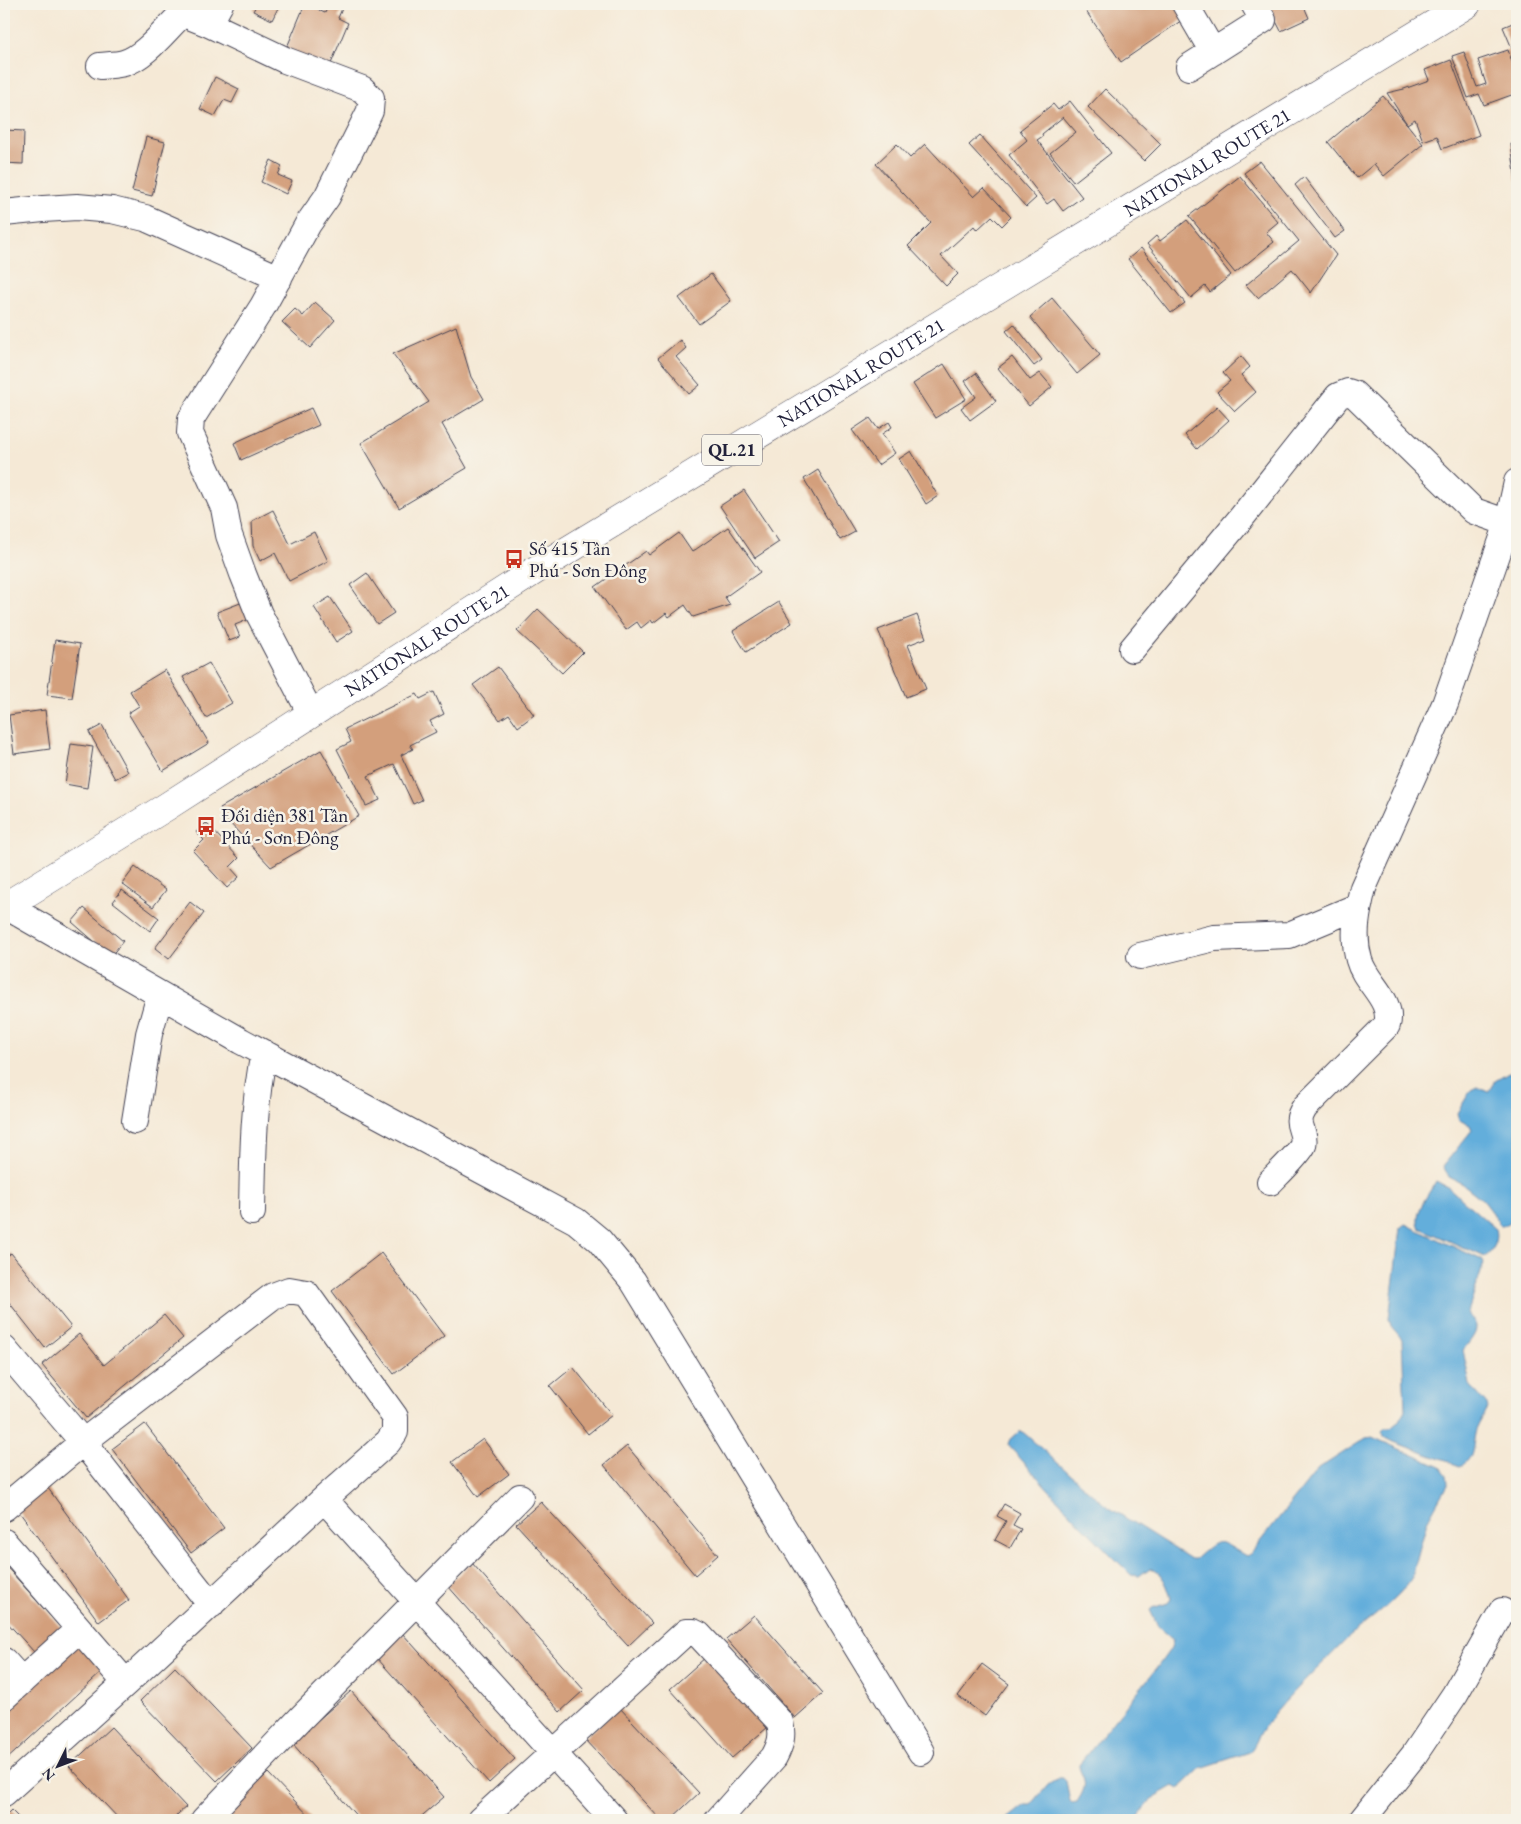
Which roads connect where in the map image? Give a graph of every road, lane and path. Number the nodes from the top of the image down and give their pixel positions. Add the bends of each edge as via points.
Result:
1 (1185, 4) edge
2 (1254, 4) edge
3 (1467, 4) edge
4 (215, 14) edge
5 (1213, 52) junction
6 (100, 66) dead end
7 (1190, 68) dead end
8 (4, 214) edge
9 (279, 278) junction
10 (1517, 482) edge
11 (1508, 523) junction
12 (1132, 649) dead end
13 (311, 714) junction
14 (4, 906) edge
15 (1359, 906) junction
16 (1140, 956) dead end
17 (160, 995) junction
18 (264, 1054) junction
19 (135, 1121) dead end
20 (1270, 1182) dead end
21 (252, 1212) dead end
22 (4, 1349) edge
23 (83, 1442) junction
24 (520, 1497) dead end
25 (324, 1500) junction
26 (4, 1508) edge
27 (4, 1542) edge
28 (416, 1602) junction
29 (212, 1605) junction
30 (1502, 1610) dead end
31 (78, 1630) junction
32 (4, 1660) edge
33 (126, 1683) junction
34 (13, 1689) edge
35 (921, 1752) dead end
36 (553, 1754) junction
37 (4, 1793) edge
38 (204, 1820) edge
39 (480, 1820) edge
40 (614, 1820) edge
41 (718, 1820) edge
42 (1362, 1820) edge

1 - 5 street
2 - 5 street via 1263,20
3 - 13 highway, NATIONAL ROUTE 21 / QL.21 via 542,566
4 - 6 street via 181,15 140,54 125,63
4 - 9 street via 285,60 362,89 371,98 370,111 344,165
5 - 7 street
8 - 9 street via 77,207 112,210 145,218
9 - 13 street via 191,419 190,433 224,508 229,535 259,614
10 - 11 street
11 - 12 street via 1474,511 1354,394 1342,393
11 - 15 street via 1445,704 1363,888
13 - 14 highway, NATIONAL ROUTE 21 / QL.21
14 - 17 street
15 - 16 street via 1289,935 1214,938
15 - 20 street via 1356,926 1359,963 1388,1010 1387,1025 1305,1107 1298,1121 1302,1148
17 - 18 street
17 - 19 street via 149,1034
18 - 21 street via 253,1130
18 - 35 street via 576,1221 604,1246 633,1280
22 - 23 street
23 - 25 street via 273,1296 289,1290 306,1293 395,1417 395,1432 388,1442
23 - 26 street
23 - 29 street
24 - 28 street
25 - 28 street
25 - 29 street
27 - 31 street
28 - 36 street
28 - 38 street
29 - 33 street
30 - 42 street via 1430,1732
31 - 33 street
31 - 34 street
32 - 34 street
33 - 37 street
36 - 39 street
36 - 40 street
36 - 41 street via 686,1632 693,1632 780,1722 783,1734 774,1757

